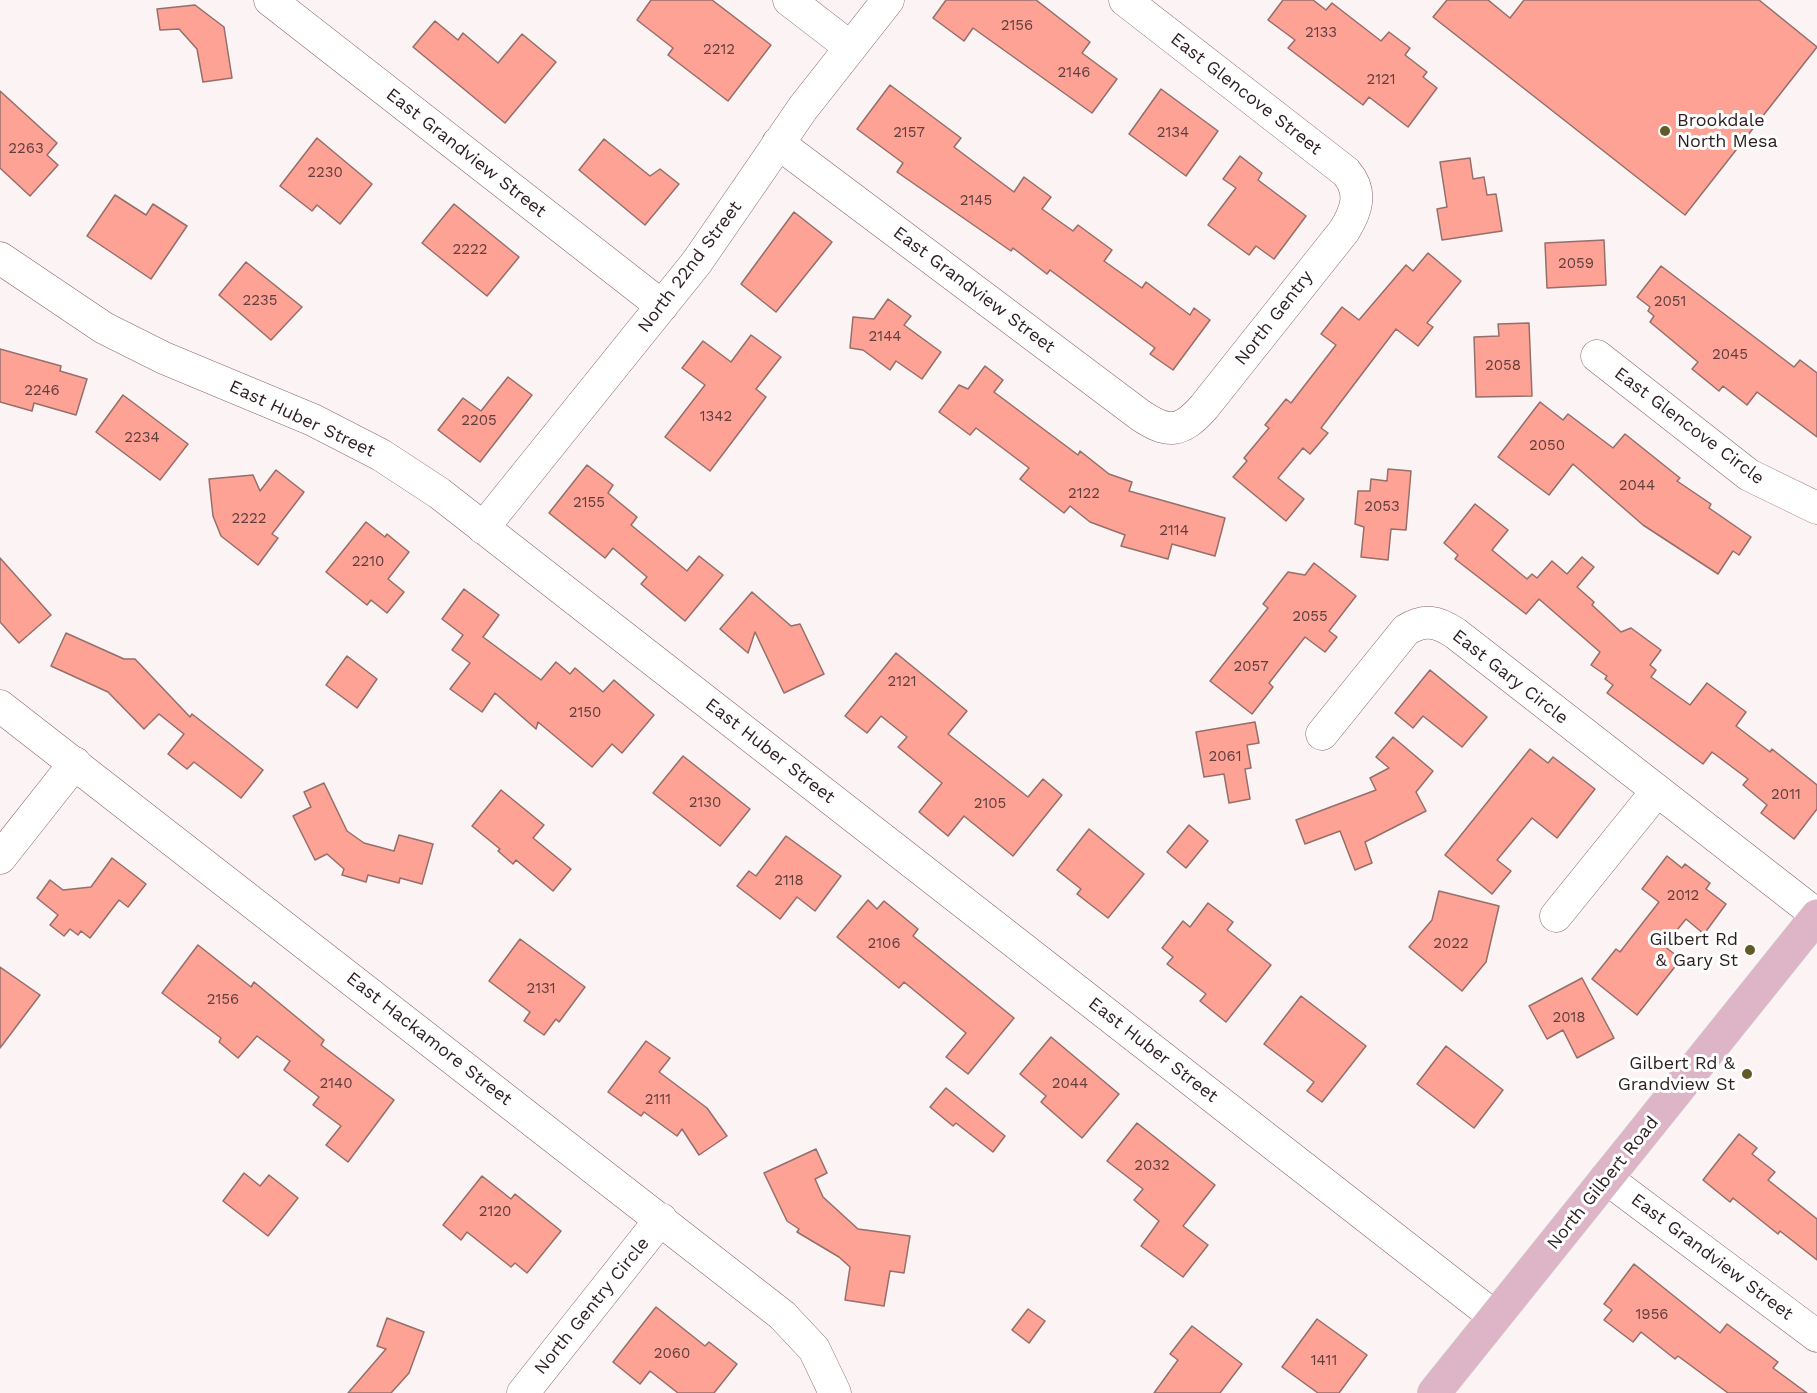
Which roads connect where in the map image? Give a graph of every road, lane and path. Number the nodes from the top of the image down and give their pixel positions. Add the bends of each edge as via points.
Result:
1 (270, 0) edge
2 (789, 0) edge
3 (888, 0) edge
4 (1125, 0) edge
5 (850, 47) junction
6 (778, 142) junction
7 (1358, 194) joint
8 (0, 258) edge
9 (662, 306) junction
10 (1597, 356) dead end
11 (1174, 430) joint
12 (1817, 508) edge
13 (483, 528) junction
14 (0, 706) edge
15 (1322, 734) dead end
16 (75, 763) junction
17 (1657, 791) junction
18 (0, 858) edge
19 (1556, 916) dead end
20 (1817, 916) edge
21 (1606, 1178) junction
22 (662, 1219) junction
23 (1495, 1317) junction
24 (1817, 1336) edge
25 (523, 1393) edge
26 (835, 1393) edge
27 (1434, 1393) edge

1 - 9 street, East Grandview Street
2 - 5 street
3 - 5 street, North 22nd Street
4 - 7 street, East Glencove Street via 1346,172
5 - 6 street, North 22nd Street
6 - 9 street, North 22nd Street via 715,238
6 - 11 street, East Grandview Street via 1140,415
7 - 11 street, North Gentry via 1344,231 1200,412
8 - 13 street, East Huber Street via 77,312 135,345 277,404 381,455
9 - 13 street, North 22nd Street
10 - 12 street, East Glencove Circle via 1749,475
13 - 23 street, East Huber Street
14 - 16 street, East Hackamore Street
15 - 17 street, East Gary Circle via 1406,630 1425,621 1437,623
16 - 18 street
16 - 22 street, East Hackamore Street
17 - 19 street
17 - 20 street, East Gary Circle
20 - 21 main road, North Gilbert Road
21 - 23 main road, North Gilbert Road
21 - 24 street, East Grandview Street
22 - 25 street, North Gentry Circle
22 - 26 street, East Hackamore Street via 799,1330 814,1349
23 - 27 main road, North Gilbert Road

